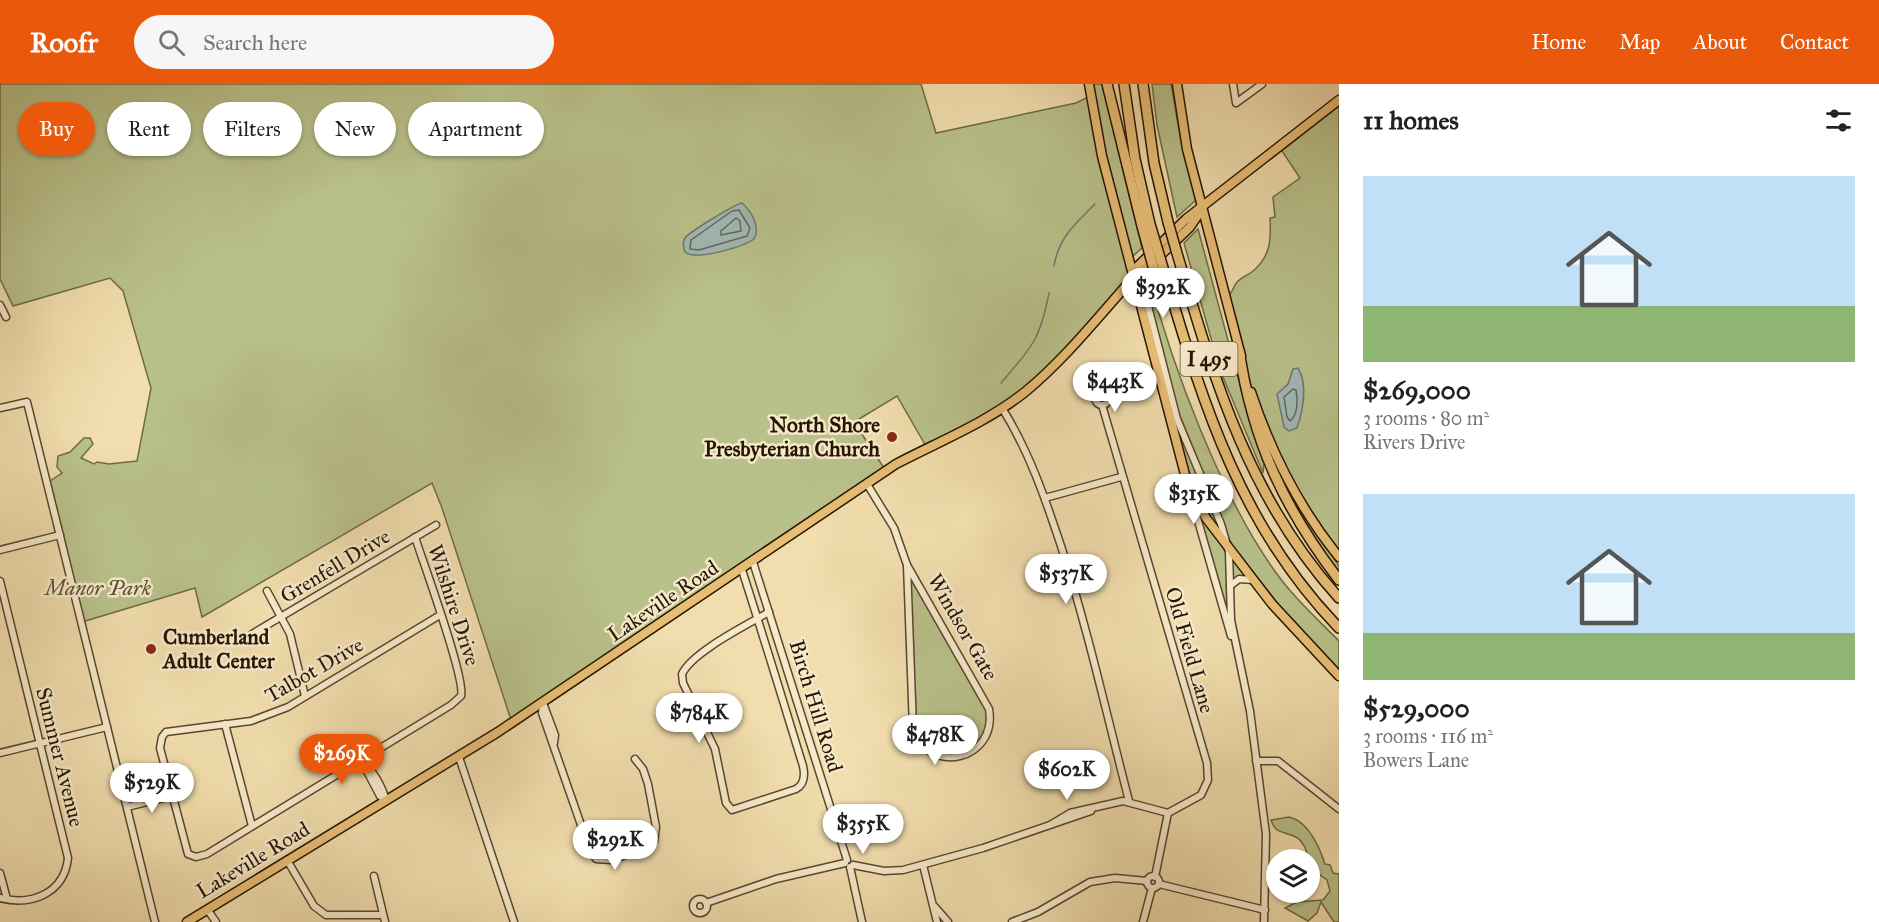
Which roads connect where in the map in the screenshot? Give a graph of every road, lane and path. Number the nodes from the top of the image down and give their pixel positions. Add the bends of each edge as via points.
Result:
1 (1089, 84) edge
2 (1107, 84) edge
3 (1124, 84) edge
4 (1143, 84) edge
5 (1177, 84) edge
6 (1233, 84) edge
7 (1262, 84) edge
8 (1339, 100) edge
9 (1202, 209) junction
10 (1146, 225) junction
11 (1136, 277) junction
12 (0, 305) edge
13 (6, 317) dead end
14 (1239, 351) junction
15 (1102, 405) dead end
16 (0, 408) edge
17 (1002, 408) junction
18 (1121, 477) junction
19 (867, 484) junction
20 (1188, 486) junction
21 (1045, 498) junction
22 (436, 525) dead end
23 (60, 535) junction
24 (415, 537) junction
25 (1228, 546) junction
26 (0, 550) edge
27 (1339, 557) edge
28 (753, 562) junction
29 (907, 565) junction
30 (742, 570) junction
31 (1254, 580) junction
32 (1339, 580) edge
33 (0, 581) edge
34 (1230, 586) junction
35 (267, 591) dead end
36 (1339, 598) edge
37 (769, 612) junction
38 (440, 615) junction
39 (282, 617) junction
40 (758, 619) junction
41 (1339, 628) edge
42 (252, 634) dead end
43 (1238, 660) junction
44 (1339, 676) edge
45 (305, 696) junction
46 (543, 703) junction
47 (225, 724) junction
48 (107, 727) junction
49 (40, 744) junction
50 (0, 753) edge
51 (459, 757) junction
52 (634, 759) dead end
53 (361, 760) junction
54 (1256, 761) junction
55 (172, 796) junction
56 (386, 801) junction
57 (1129, 801) junction
58 (127, 807) junction
59 (1339, 809) edge
60 (1168, 813) junction
61 (252, 826) junction
62 (287, 860) junction
63 (849, 864) junction
64 (922, 865) junction
65 (0, 873) edge
66 (374, 876) dead end
67 (1155, 877) junction
68 (1147, 881) junction
69 (1159, 884) junction
70 (1152, 888) junction
71 (3, 899) edge
72 (706, 903) dead end
73 (932, 903) junction
74 (207, 909) junction
75 (1265, 910) junction
76 (326, 915) junction
77 (384, 919) edge
78 (155, 922) edge
79 (187, 922) edge
80 (216, 922) edge
81 (319, 922) edge
82 (514, 922) edge
83 (862, 922) edge
84 (937, 922) edge
85 (948, 922) edge
86 (1012, 922) edge
87 (1143, 922) edge
88 (1264, 922) edge

1 - 11 main road via 1100,150
2 - 10 highway
3 - 10 highway
4 - 36 highway, I 495, bridge via 1152,152 1168,222 1217,385 1249,465 1288,533
5 - 9 main road
6 - 7 street via 1236,103
8 - 9 main road, Lakeville Road
9 - 11 main road, Lakeville Road via 1190,227
9 - 11 main road, Lakeville Road via 1186,219 1138,266
9 - 14 main road
10 - 41 highway, I 495, bridge via 1208,413 1242,494 1276,551
11 - 17 main road, Lakeville Road via 1046,372
11 - 20 main road
11 - 25 street via 1177,418
12 - 13 street
14 - 27 main road via 1275,454 1307,512
14 - 32 highway via 1246,399 1271,471 1298,520
15 - 18 street, Old Field Lane
16 - 23 street via 27,402
17 - 19 main road, Lakeville Road via 896,464
17 - 21 street via 1024,447
18 - 21 street
18 - 60 street, Old Field Lane via 1208,767 1207,785 1201,795
19 - 28 main road, Lakeville Road
19 - 29 street, Windsor Gate via 894,528
20 - 25 main road via 1202,513
20 - 43 street
21 - 57 street via 1089,639
22 - 24 street, Grenfell Drive
23 - 26 street
23 - 48 street
24 - 38 street, Wilshire Drive
24 - 39 street, Grenfell Drive
25 - 31 main road
25 - 34 street
28 - 30 main road, Lakeville Road
28 - 37 street, Birch Hill Road
29 - 29 street, Windsor Gate via 913,728 919,741 933,752 953,758 969,754 983,741 990,726 990,709
30 - 40 street
30 - 46 main road, Lakeville Road
31 - 34 street via 1241,578
31 - 44 main road via 1294,630
33 - 49 street, Summer Avenue
34 - 43 street
35 - 39 street
37 - 40 street
37 - 63 street, Birch Hill Road
38 - 45 street, Talbot Drive
38 - 53 street, Wilshire Drive via 462,683 461,696
39 - 42 street, Grenfell Drive
39 - 45 street
40 - 40 street via 692,660 682,674 714,749 730,809 802,785 804,776
43 - 54 street
45 - 47 street, Talbot Drive via 264,717
46 - 51 main road, Lakeville Road
46 - 52 street via 592,855 604,861 648,847 654,841 656,827 648,784 643,768
47 - 55 street, Talbot Drive via 171,730 162,737 160,748
47 - 61 street
48 - 49 street
48 - 58 street
49 - 50 street
49 - 71 street, Summer Avenue via 67,866 60,881 43,895 17,902
51 - 56 main road, Lakeville Road
51 - 82 street
53 - 56 street via 362,768
53 - 61 street
54 - 59 street via 1278,761
54 - 75 street via 1266,834
55 - 58 street
55 - 61 street via 185,848 193,857 207,854
56 - 62 main road, Lakeville Road
57 - 60 street
57 - 64 street via 1096,808
58 - 78 street
60 - 67 street
62 - 74 main road, Lakeville Road
62 - 76 street via 314,906
63 - 64 street via 884,871
63 - 72 street via 776,879
63 - 83 street, Birch Hill Road
64 - 73 street
65 - 71 street
66 - 77 street
67 - 68 street
67 - 69 street
68 - 70 street
68 - 86 street via 1115,878 1090,882
69 - 70 street
69 - 75 street
70 - 87 street
73 - 84 street
73 - 85 street
74 - 79 main road, Lakeville Road
74 - 80 street
75 - 88 street
76 - 77 street
76 - 81 street

